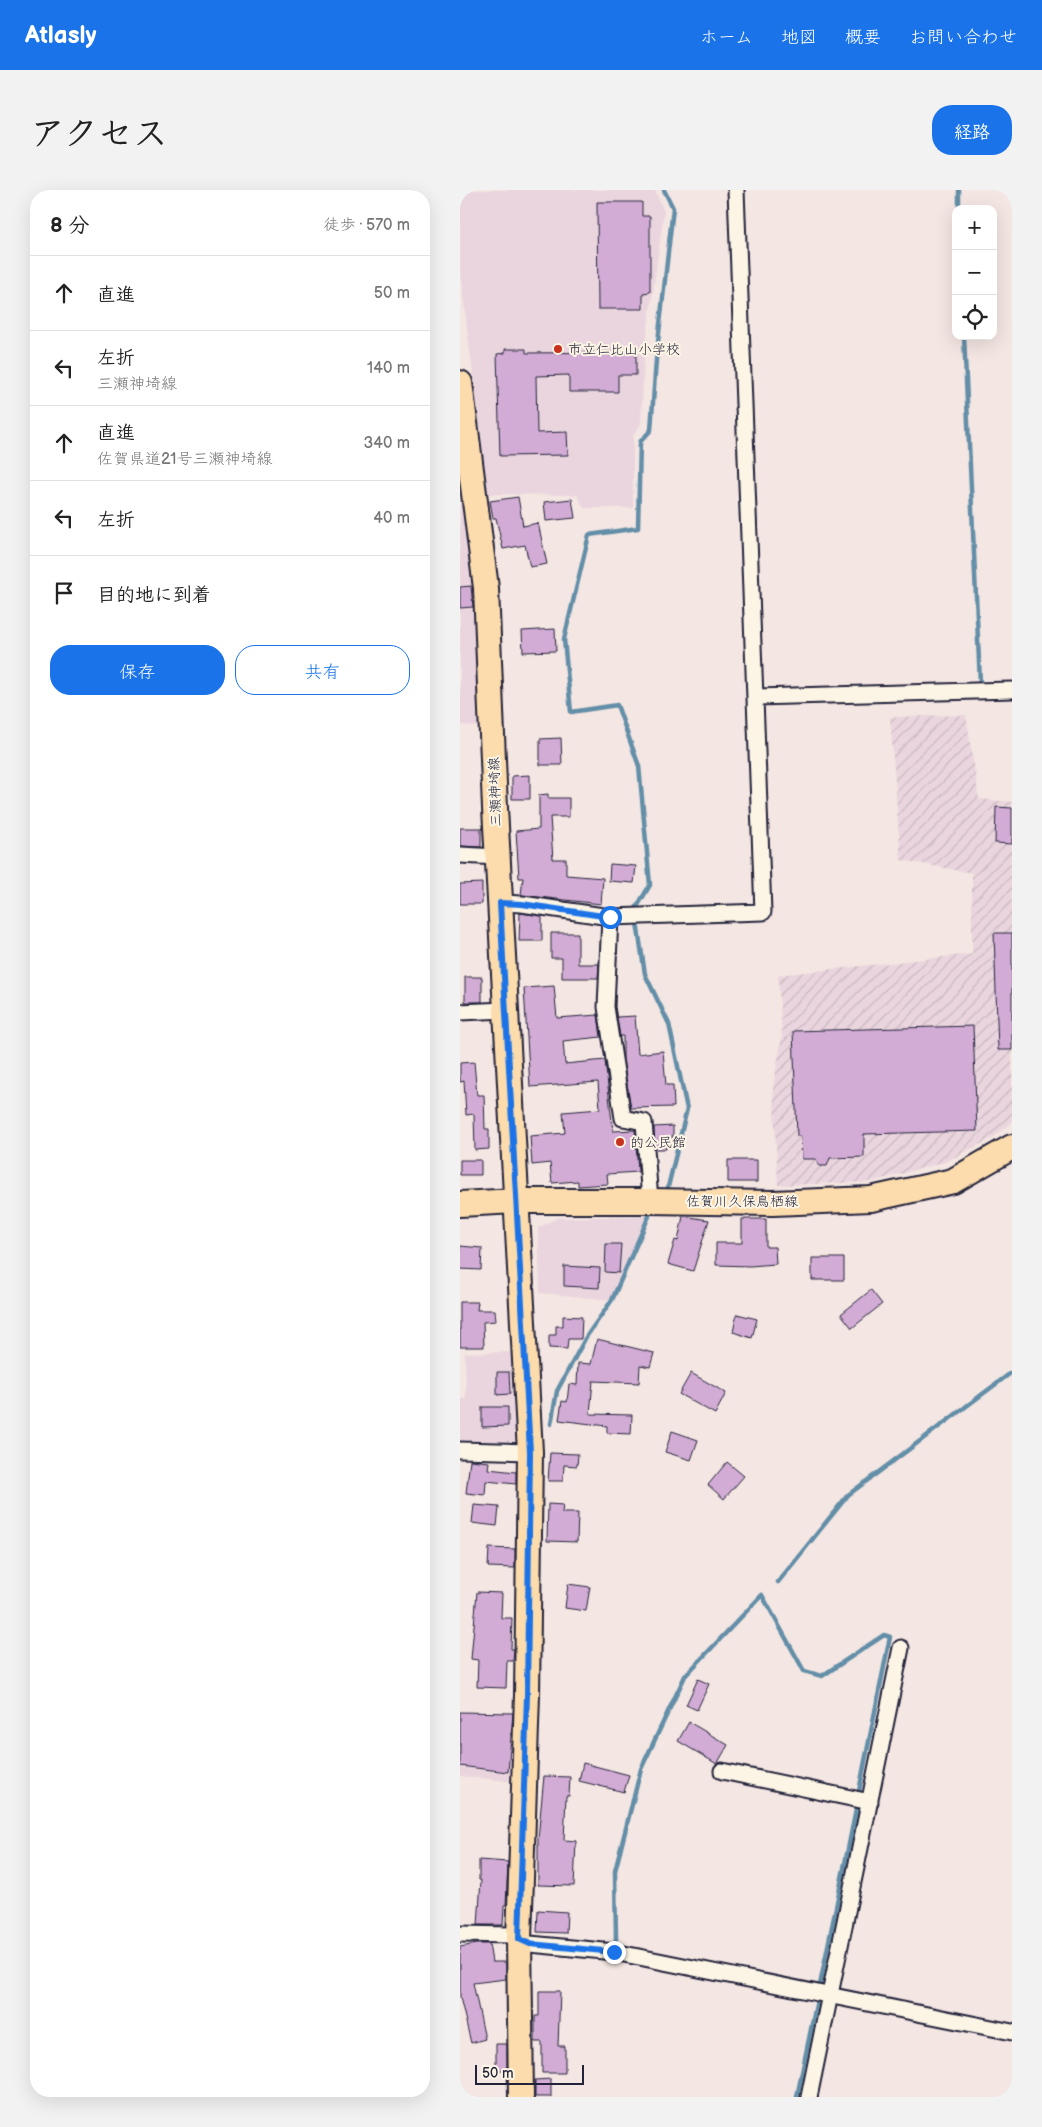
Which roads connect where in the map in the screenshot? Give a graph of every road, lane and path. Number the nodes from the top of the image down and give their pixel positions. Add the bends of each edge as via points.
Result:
1 (736, 190) edge
2 (460, 383) edge
3 (1012, 690) edge
4 (755, 697) junction
5 (460, 855) edge
6 (498, 857) junction
7 (500, 903) junction
8 (610, 917) junction
9 (506, 1010) junction
10 (460, 1012) edge
11 (1012, 1147) edge
12 (650, 1201) junction
13 (516, 1202) junction
14 (460, 1204) edge
15 (460, 1450) edge
16 (530, 1452) junction
17 (901, 1648) dead end
18 (722, 1771) dead end
19 (870, 1802) junction
20 (460, 1934) edge
21 (519, 1939) junction
22 (831, 1995) junction
23 (1012, 2032) edge
24 (521, 2097) edge
25 (809, 2097) edge

1 - 4 street
2 - 6 main road, 三瀬神埼線 via 486,588
3 - 4 street
4 - 8 street via 763,912
5 - 6 street
6 - 7 main road, 三瀬神埼線
7 - 8 street
7 - 9 main road, 三瀬神埼線
8 - 12 street via 608,1016 622,1118 644,1122
9 - 10 street
9 - 13 main road, 三瀬神埼線
11 - 12 main road, 佐賀川久保鳥栖線 via 952,1181 871,1199 773,1203
12 - 13 main road, 佐賀川久保鳥栖線
13 - 14 main road, 佐賀川久保鳥栖線
13 - 16 main road, 三瀬神埼線
15 - 16 street
16 - 21 main road, 三瀬神埼線
17 - 19 street
18 - 19 street
19 - 22 street
20 - 21 street via 510,1935
21 - 22 street via 530,1944 614,1952
21 - 24 main road, 三瀬神埼線
22 - 23 street
22 - 25 street

